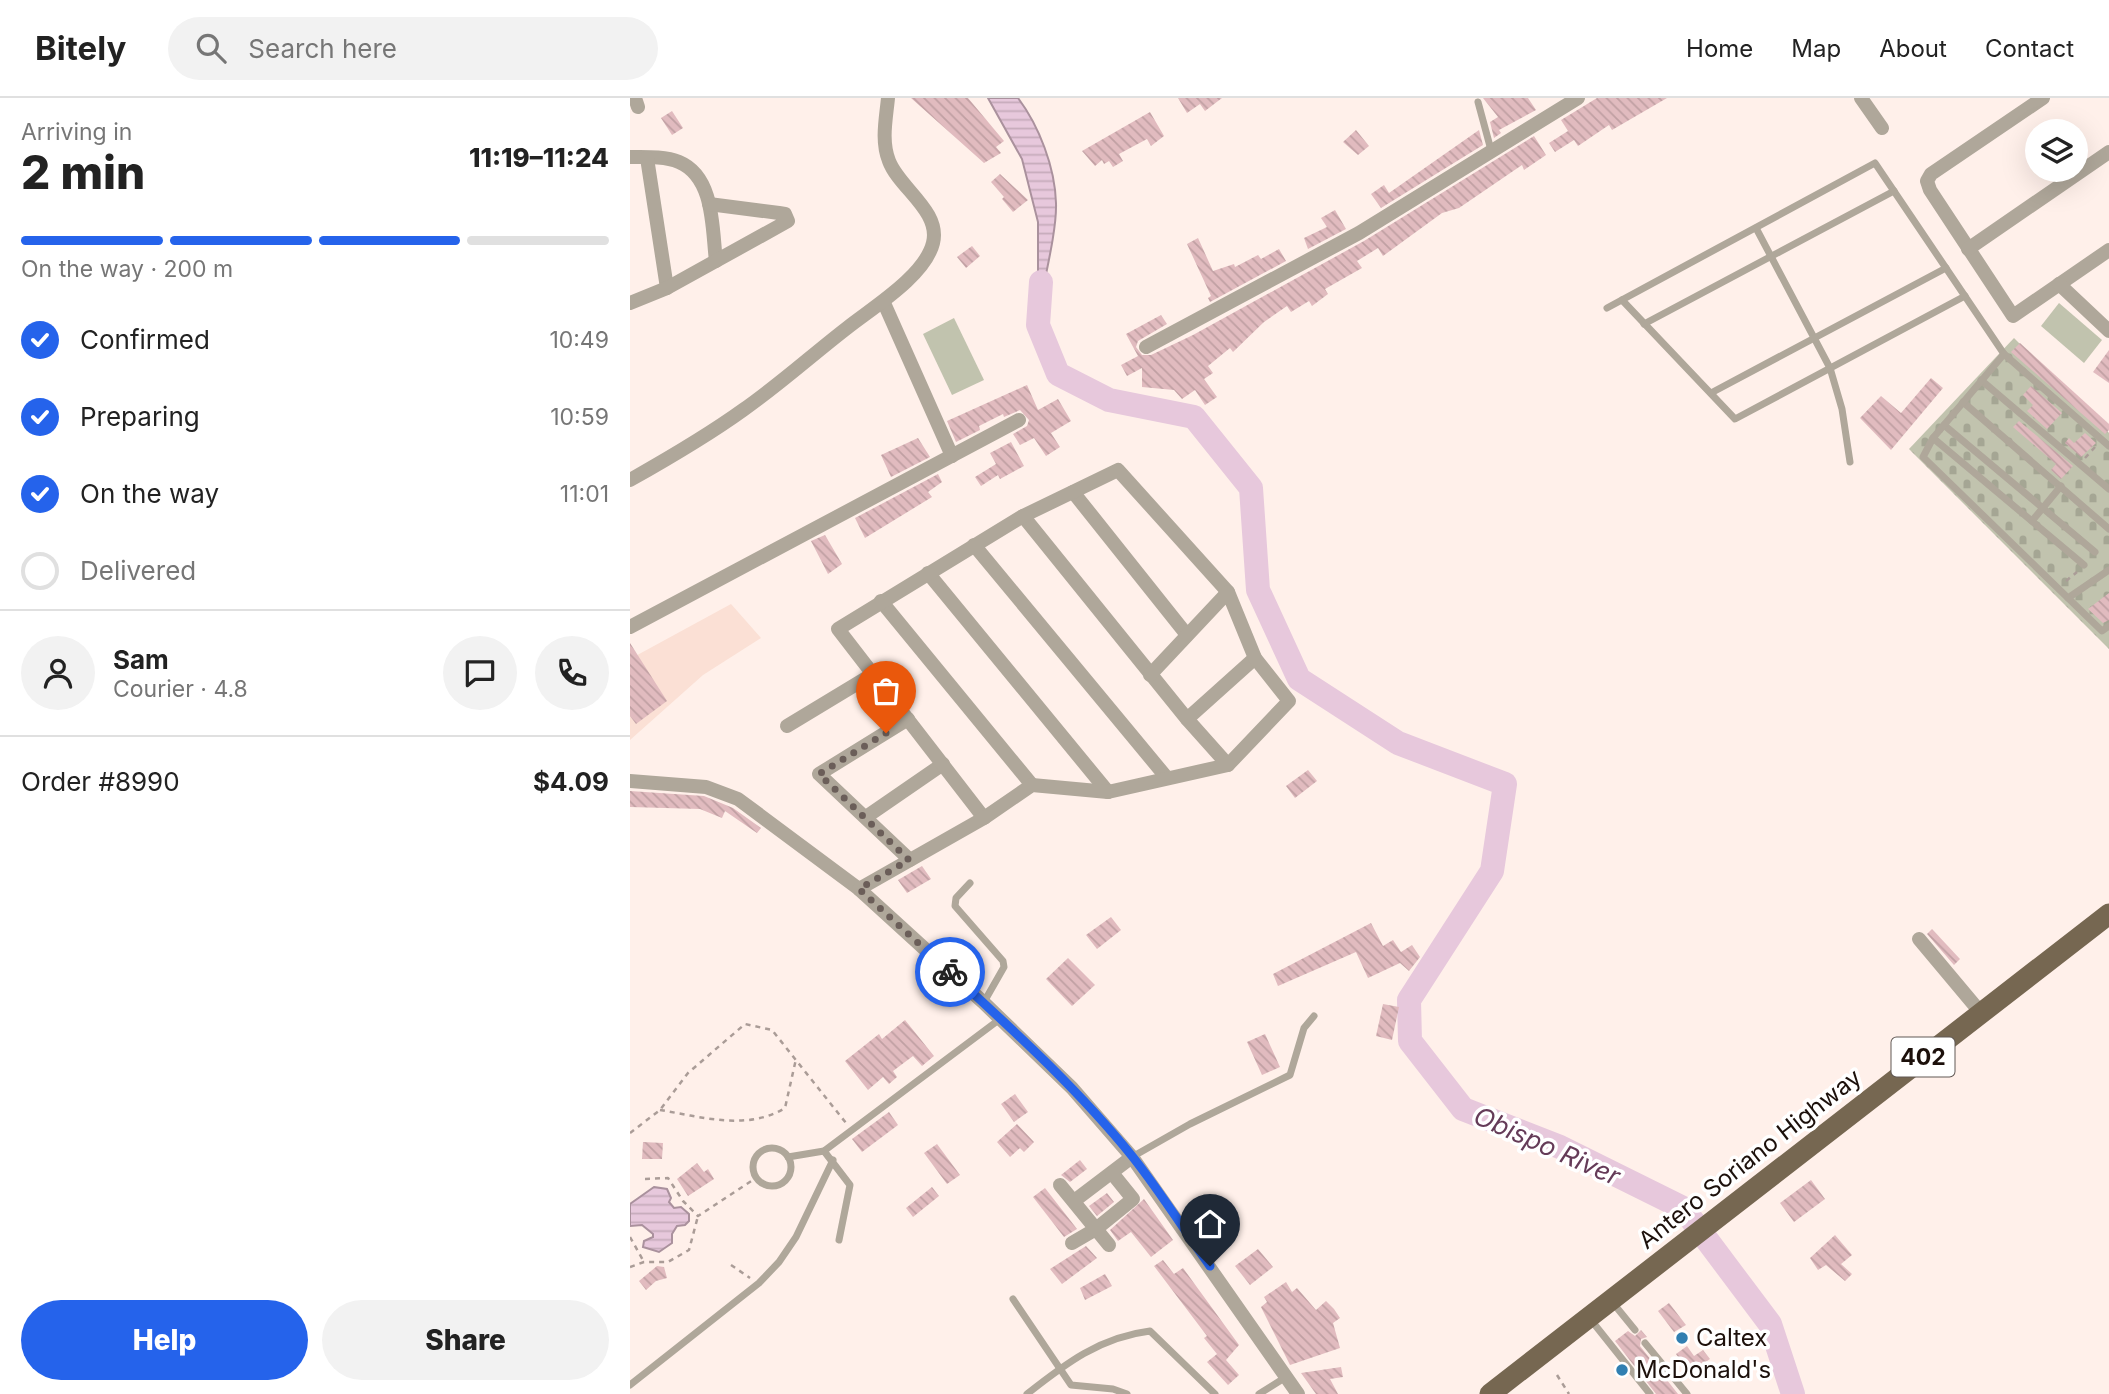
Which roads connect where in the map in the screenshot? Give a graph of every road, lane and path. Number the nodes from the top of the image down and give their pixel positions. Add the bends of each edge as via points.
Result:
1 (888, 98) edge
2 (1578, 98) edge
3 (1861, 98) edge
4 (2043, 98) edge
5 (1478, 102) dead end
6 (1882, 128) dead end
7 (1491, 150) junction
8 (2109, 152) edge
9 (630, 157) edge
10 (647, 158) junction
11 (1894, 191) junction
12 (709, 204) junction
13 (1755, 228) junction
14 (1968, 249) junction
15 (2109, 250) edge
16 (1770, 257) junction
17 (716, 261) junction
18 (1946, 268) junction
19 (2059, 284) junction
20 (667, 288) junction
21 (1965, 296) junction
22 (1622, 300) junction
23 (630, 303) edge
24 (884, 303) junction
25 (1607, 308) dead end
26 (1644, 324) junction
27 (2109, 331) edge
28 (1813, 338) junction
29 (1146, 347) dead end
30 (2004, 354) junction
31 (1829, 368) junction
32 (1981, 380) junction
33 (1711, 393) junction
34 (1963, 402) junction
35 (1019, 420) dead end
36 (1944, 425) junction
37 (1933, 438) junction
38 (2109, 446) edge
39 (952, 456) junction
40 (1850, 462) dead end
41 (630, 480) edge
42 (2061, 486) junction
43 (2109, 489) edge
44 (1073, 492) junction
45 (2044, 508) junction
46 (1023, 516) junction
47 (2032, 521) junction
48 (2109, 529) edge
49 (974, 545) junction
50 (2095, 552) dead end
51 (2084, 565) dead end
52 (2109, 570) edge
53 (928, 573) junction
54 (1228, 592) junction
55 (2068, 598) junction
56 (881, 601) junction
57 (2109, 626) edge
58 (630, 627) edge
59 (1187, 635) junction
60 (1255, 658) junction
61 (873, 674) junction
62 (1150, 675) junction
63 (908, 719) junction
64 (1187, 719) junction
65 (787, 726) dead end
66 (943, 764) junction
67 (1228, 765) junction
68 (1167, 779) junction
69 (630, 781) edge
70 (1032, 785) junction
71 (1108, 792) junction
72 (866, 817) junction
73 (984, 818) junction
74 (909, 860) junction
75 (970, 883) dead end
76 (859, 889) junction
77 (2109, 914) edge
78 (1919, 939) dead end
79 (983, 1002) junction
80 (1981, 1013) junction
81 (1314, 1017) dead end
82 (1000, 1019) junction
83 (796, 1058) junction
84 (660, 1110) junction
85 (851, 1129) junction
86 (630, 1133) edge
87 (824, 1152) junction
88 (788, 1157) junction
89 (1132, 1157) junction
90 (833, 1160) junction
91 (1112, 1174) junction
92 (757, 1178) junction
93 (645, 1179) dead end
94 (1060, 1185) dead end
95 (1074, 1201) junction
96 (698, 1216) junction
97 (1097, 1229) junction
98 (630, 1237) edge
99 (839, 1240) dead end
100 (1072, 1243) dead end
101 (1109, 1245) dead end
102 (644, 1262) junction
103 (731, 1265) dead end
104 (630, 1268) edge
105 (759, 1283) junction
106 (1013, 1299) dead end
107 (1610, 1300) junction
108 (1589, 1317) junction
109 (1634, 1330) dead end
110 (1645, 1343) dead end
111 (1061, 1367) junction
112 (1557, 1375) dead end
113 (1287, 1376) junction
114 (630, 1385) edge
115 (1027, 1394) edge
116 (1127, 1394) edge
117 (1215, 1394) edge
118 (1259, 1394) edge
119 (1298, 1394) edge
120 (1490, 1394) edge
121 (1569, 1394) edge
122 (1650, 1394) edge
123 (1688, 1394) edge

1 - 24 street via 886,154 930,219 933,243
2 - 7 street
3 - 6 street
4 - 14 street via 1927,181
5 - 7 lane
7 - 29 street via 1359,233
8 - 14 street
9 - 10 street
10 - 12 street via 680,162 690,169
10 - 20 street
11 - 13 lane via 1875,163
11 - 16 lane
11 - 18 lane
12 - 17 street
12 - 17 street via 788,217 785,224
13 - 16 lane
13 - 22 lane
14 - 19 street via 2013,316
15 - 19 street
16 - 26 lane
16 - 28 lane
17 - 20 street
18 - 21 lane
18 - 28 lane
19 - 27 street
20 - 23 street
21 - 30 lane
21 - 31 lane
22 - 25 lane
22 - 26 lane
24 - 39 street
24 - 41 street via 746,409
26 - 33 lane
28 - 31 lane
28 - 33 lane
30 - 32 lane
30 - 38 lane
31 - 33 lane via 1735,419
31 - 40 lane via 1842,409
32 - 34 lane
32 - 43 lane
34 - 36 lane
34 - 42 lane
35 - 39 street
36 - 37 lane
36 - 45 lane
37 - 47 lane
37 - 55 lane via 1924,460
39 - 58 street
42 - 45 lane
42 - 48 lane
44 - 46 street
44 - 54 street via 1118,470
44 - 59 street
45 - 47 lane
45 - 50 lane
46 - 49 street
46 - 62 street
47 - 51 lane
49 - 53 street
49 - 68 street
52 - 55 lane
53 - 56 street
53 - 71 street
54 - 59 street
54 - 60 street
55 - 57 lane via 2102,631
56 - 61 street via 838,629
56 - 70 street
59 - 62 street
60 - 64 street
60 - 67 street via 1289,701
61 - 63 street
61 - 65 street
62 - 64 street
63 - 66 street
63 - 72 street via 819,774
64 - 67 street
66 - 72 street
66 - 73 street
67 - 68 street
68 - 71 street
69 - 76 street via 720,790
70 - 71 street
70 - 73 street
72 - 74 street
73 - 74 street
74 - 76 street
75 - 79 lane via 954,906 1004,967
76 - 79 street
77 - 80 main road, Antero Soriano Highway / 402
78 - 80 street
79 - 82 street
80 - 107 main road, Antero Soriano Highway / 402
81 - 89 lane via 1304,1028 1290,1075
82 - 85 lane
82 - 89 street via 1072,1088
83 - 84 path via 786,1108 768,1118 726,1122
83 - 84 path via 772,1030 746,1024 688,1073
83 - 85 path
84 - 86 path
85 - 87 lane
87 - 88 lane
87 - 90 lane
88 - 92 lane via 791,1170 785,1181 767,1185
88 - 92 lane via 773,1148 762,1152 754,1161
89 - 91 street
89 - 113 street
90 - 99 lane via 850,1185
90 - 105 lane via 796,1237
91 - 95 street
91 - 97 street via 1133,1199
92 - 96 path
93 - 96 path via 668,1178
94 - 95 street
95 - 97 street
96 - 102 path via 689,1250 668,1262
97 - 100 street
97 - 101 street
98 - 102 path
102 - 104 path
103 - 105 path
105 - 114 lane
106 - 111 lane
107 - 108 main road, Antero Soriano Highway / 402
107 - 109 lane
108 - 120 main road, Antero Soriano Highway / 402
108 - 122 lane
110 - 123 lane
111 - 115 lane
111 - 116 lane via 1075,1387
111 - 117 lane via 1100,1344 1150,1331
112 - 121 path
113 - 118 lane
113 - 119 street

